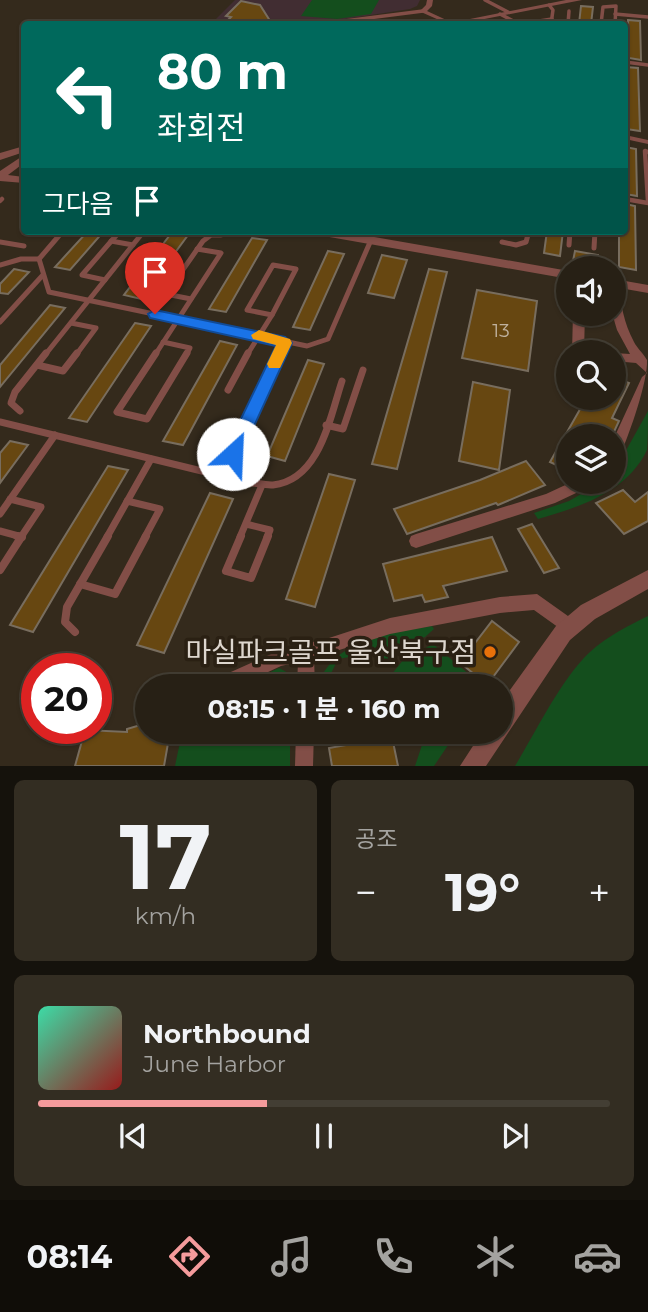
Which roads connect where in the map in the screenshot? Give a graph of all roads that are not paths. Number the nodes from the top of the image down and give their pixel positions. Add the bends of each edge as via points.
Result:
1 (430, 0) edge
2 (485, 0) edge
3 (578, 0) edge
4 (549, 5) junction
5 (423, 11) junction
6 (569, 11) dead end
7 (504, 13) junction
8 (615, 14) junction
9 (648, 17) edge
10 (552, 19) joint
11 (345, 21) edge
12 (445, 21) edge
13 (474, 21) edge
14 (515, 21) edge
15 (539, 21) edge
16 (568, 21) edge
17 (601, 21) edge
18 (615, 21) edge
19 (628, 62) edge
20 (648, 65) edge
21 (628, 138) edge
22 (648, 142) edge
23 (21, 150) edge
24 (648, 152) edge
25 (0, 157) edge
26 (21, 160) edge
27 (0, 177) edge
28 (21, 180) edge
29 (628, 200) edge
30 (648, 202) edge
31 (60, 235) edge
32 (116, 235) edge
33 (141, 235) edge
34 (221, 235) dead end
35 (527, 235) edge
36 (570, 235) edge
37 (595, 235) edge
38 (373, 236) edge
39 (111, 241) junction
40 (0, 242) edge
41 (502, 242) dead end
42 (134, 245) junction
43 (569, 245) dead end
44 (24, 246) dead end
45 (198, 248) junction
46 (594, 248) dead end
47 (39, 259) junction
48 (0, 264) edge
49 (42, 276) junction
50 (556, 277) edge
51 (105, 280) junction
52 (626, 285) edge
53 (648, 289) edge
54 (191, 299) junction
55 (88, 301) junction
56 (272, 315) junction
57 (1, 319) edge
58 (178, 319) junction
59 (71, 323) junction
60 (622, 326) edge
61 (259, 335) junction
62 (163, 342) junction
63 (285, 343) junction
64 (626, 358) edge
65 (638, 359) junction
66 (37, 365) junction
67 (648, 369) edge
68 (363, 370) dead end
69 (648, 377) edge
70 (342, 381) dead end
71 (228, 390) dead end
72 (20, 411) dead end
73 (0, 422) edge
74 (326, 425) junction
75 (626, 426) edge
76 (55, 435) junction
77 (151, 459) junction
78 (222, 476) junction
79 (262, 485) junction
80 (561, 494) edge
81 (10, 499) junction
82 (127, 500) junction
83 (0, 514) edge
84 (246, 524) junction
85 (0, 531) edge
86 (22, 537) junction
87 (416, 541) dead end
88 (0, 570) edge
89 (648, 579) edge
90 (80, 584) junction
91 (569, 627) junction
92 (75, 632) dead end
93 (306, 653) junction
94 (245, 674) edge
95 (306, 674) edge
96 (513, 704) edge
97 (305, 744) edge
98 (487, 744) edge
99 (304, 766) edge
100 (472, 766) edge

1 - 5 street
2 - 7 lane
3 - 4 street
4 - 7 street
4 - 10 lane via 554,10
5 - 11 lane
5 - 12 street
6 - 16 lane
7 - 13 street
7 - 14 lane
8 - 9 lane
8 - 17 lane via 615,5 603,6
8 - 18 lane
10 - 15 lane
19 - 20 lane
21 - 22 street
23 - 25 street
24 - 30 lane
26 - 27 street
27 - 28 street
29 - 30 lane
31 - 47 lane
32 - 39 lane
33 - 42 lane
34 - 45 lane via 206,237
35 - 41 lane via 522,244
36 - 43 lane
37 - 46 lane
38 - 50 street
38 - 63 lane via 328,339 307,346
39 - 42 lane
39 - 51 lane via 82,275
40 - 44 lane
42 - 51 lane
45 - 54 lane via 221,253
45 - 54 lane via 166,294
47 - 48 lane
47 - 49 lane
49 - 55 lane via 49,292
49 - 57 lane
51 - 55 lane
52 - 53 street
54 - 58 lane
55 - 58 lane
55 - 59 lane
56 - 56 lane via 284,292 296,269 273,265 247,310
56 - 61 lane
58 - 61 lane
58 - 62 lane
59 - 66 lane
59 - 66 lane via 96,328 63,371
60 - 65 street
61 - 63 lane
61 - 71 lane
62 - 62 lane via 140,377 117,412 147,419 190,348
63 - 78 lane
64 - 65 street
65 - 67 street
66 - 72 lane via 12,398 13,407
68 - 74 lane via 343,429
69 - 75 street
70 - 74 lane
73 - 76 lane
74 - 79 lane via 307,469 283,484
76 - 77 lane
76 - 81 lane
77 - 78 lane
77 - 82 lane
78 - 79 lane
79 - 84 lane
80 - 87 street
81 - 83 lane
81 - 86 lane via 41,507
82 - 90 lane
82 - 90 lane via 160,509 115,594
84 - 84 lane via 226,571 251,578 270,530
85 - 86 lane
86 - 88 lane
89 - 91 street via 603,602
90 - 92 lane via 64,615 67,627
91 - 93 street via 541,605 525,602 390,626
91 - 96 street
93 - 94 street via 280,658
93 - 95 street
97 - 99 street
98 - 100 street

